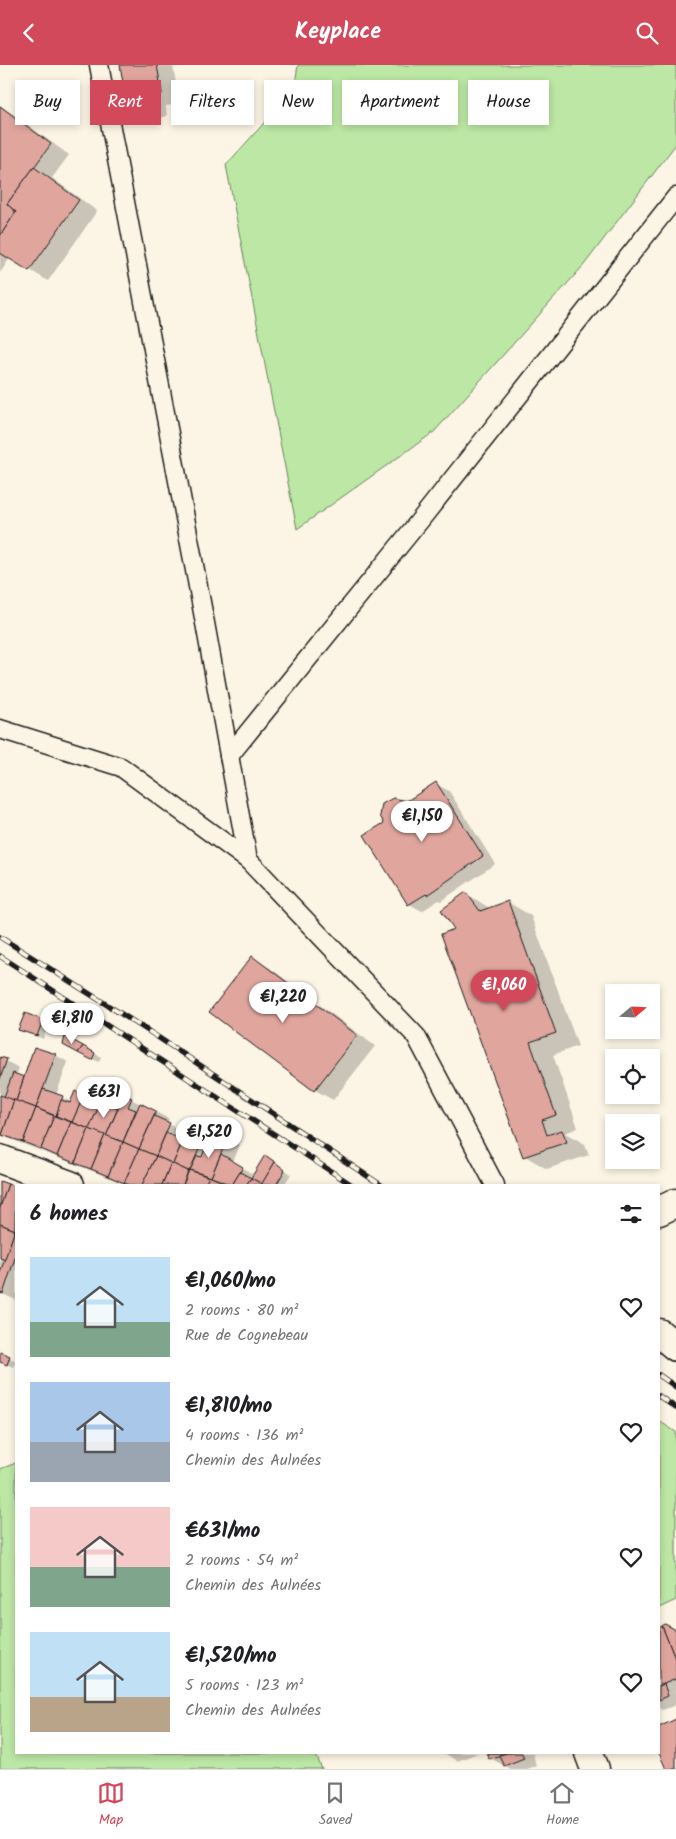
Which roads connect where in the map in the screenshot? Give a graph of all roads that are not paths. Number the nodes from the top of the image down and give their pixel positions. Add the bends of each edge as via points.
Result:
1 (99, 65) edge
2 (676, 197) edge
3 (0, 729) edge
4 (229, 756) junction
5 (248, 860) junction
6 (0, 1159) edge
7 (67, 1184) edge
8 (493, 1184) edge
9 (676, 1203) edge
10 (660, 1211) edge
11 (588, 1754) edge
12 (594, 1769) edge

1 - 4 lane
2 - 4 lane
3 - 5 lane via 120,767
4 - 5 lane
5 - 8 lane via 416,1036
6 - 7 street
9 - 10 street
11 - 12 street

